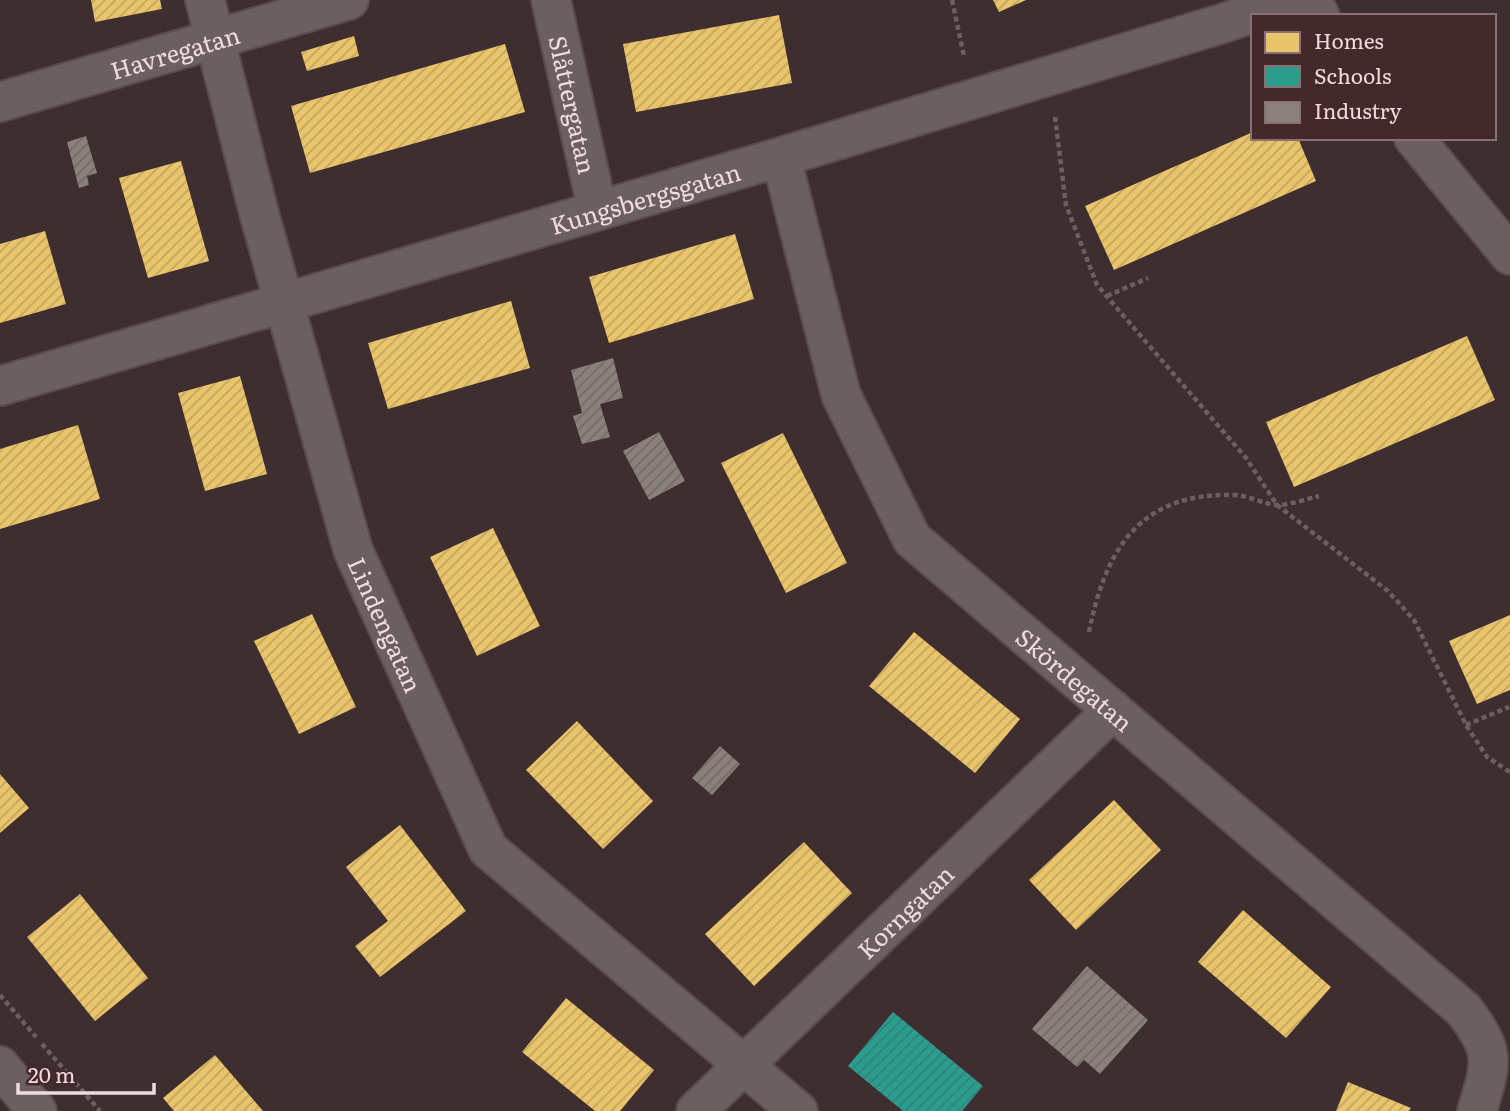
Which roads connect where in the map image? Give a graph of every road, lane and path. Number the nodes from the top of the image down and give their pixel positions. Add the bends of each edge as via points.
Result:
1 (205, 0) edge
2 (349, 0) edge
3 (551, 0) edge
4 (952, 0) edge
5 (1289, 0) edge
6 (213, 41) junction
7 (1049, 75) junction
8 (978, 97) junction
9 (0, 102) edge
10 (1416, 140) edge
11 (782, 157) junction
12 (597, 208) junction
13 (1510, 255) edge
14 (1148, 278) dead end
15 (1107, 296) junction
16 (285, 303) junction
17 (0, 386) edge
18 (1319, 496) dead end
19 (1278, 505) junction
20 (1079, 681) junction
21 (1509, 707) edge
22 (1113, 710) junction
23 (1466, 725) junction
24 (1510, 772) edge
25 (0, 995) edge
26 (0, 1066) edge
27 (743, 1066) junction
28 (37, 1111) edge
29 (100, 1111) edge
30 (696, 1111) edge
31 (798, 1111) edge
32 (1476, 1111) edge

1 - 6 street, Lindengatan
2 - 6 street, Havregatan
3 - 12 street, Slåttergatan
4 - 8 path
5 - 7 street, Kungsbergsgatan
6 - 9 street, Havregatan
6 - 16 street, Lindengatan
7 - 8 street, Kungsbergsgatan
7 - 15 path via 1066,205 1097,285
8 - 11 street, Kungsbergsgatan
10 - 13 street
11 - 12 street, Kungsbergsgatan
11 - 20 street, Skördegatan via 841,395 912,539
12 - 16 street, Kungsbergsgatan
14 - 15 path
15 - 19 path via 1246,458
16 - 17 street, Kungsbergsgatan
16 - 27 street, Lindengatan via 353,550 488,849
18 - 19 path
19 - 20 path via 1239,495 1206,495 1151,513 1125,537 1108,565 1096,594
19 - 23 path via 1388,591 1414,620
20 - 22 street, Skördegatan
21 - 23 path
22 - 27 street, Korngatan
22 - 32 street, Skördegatan via 1464,1010 1486,1039 1490,1069
23 - 24 path via 1487,757
25 - 29 path
26 - 28 street
27 - 30 street, Korngatan
27 - 31 street, Lindengatan

